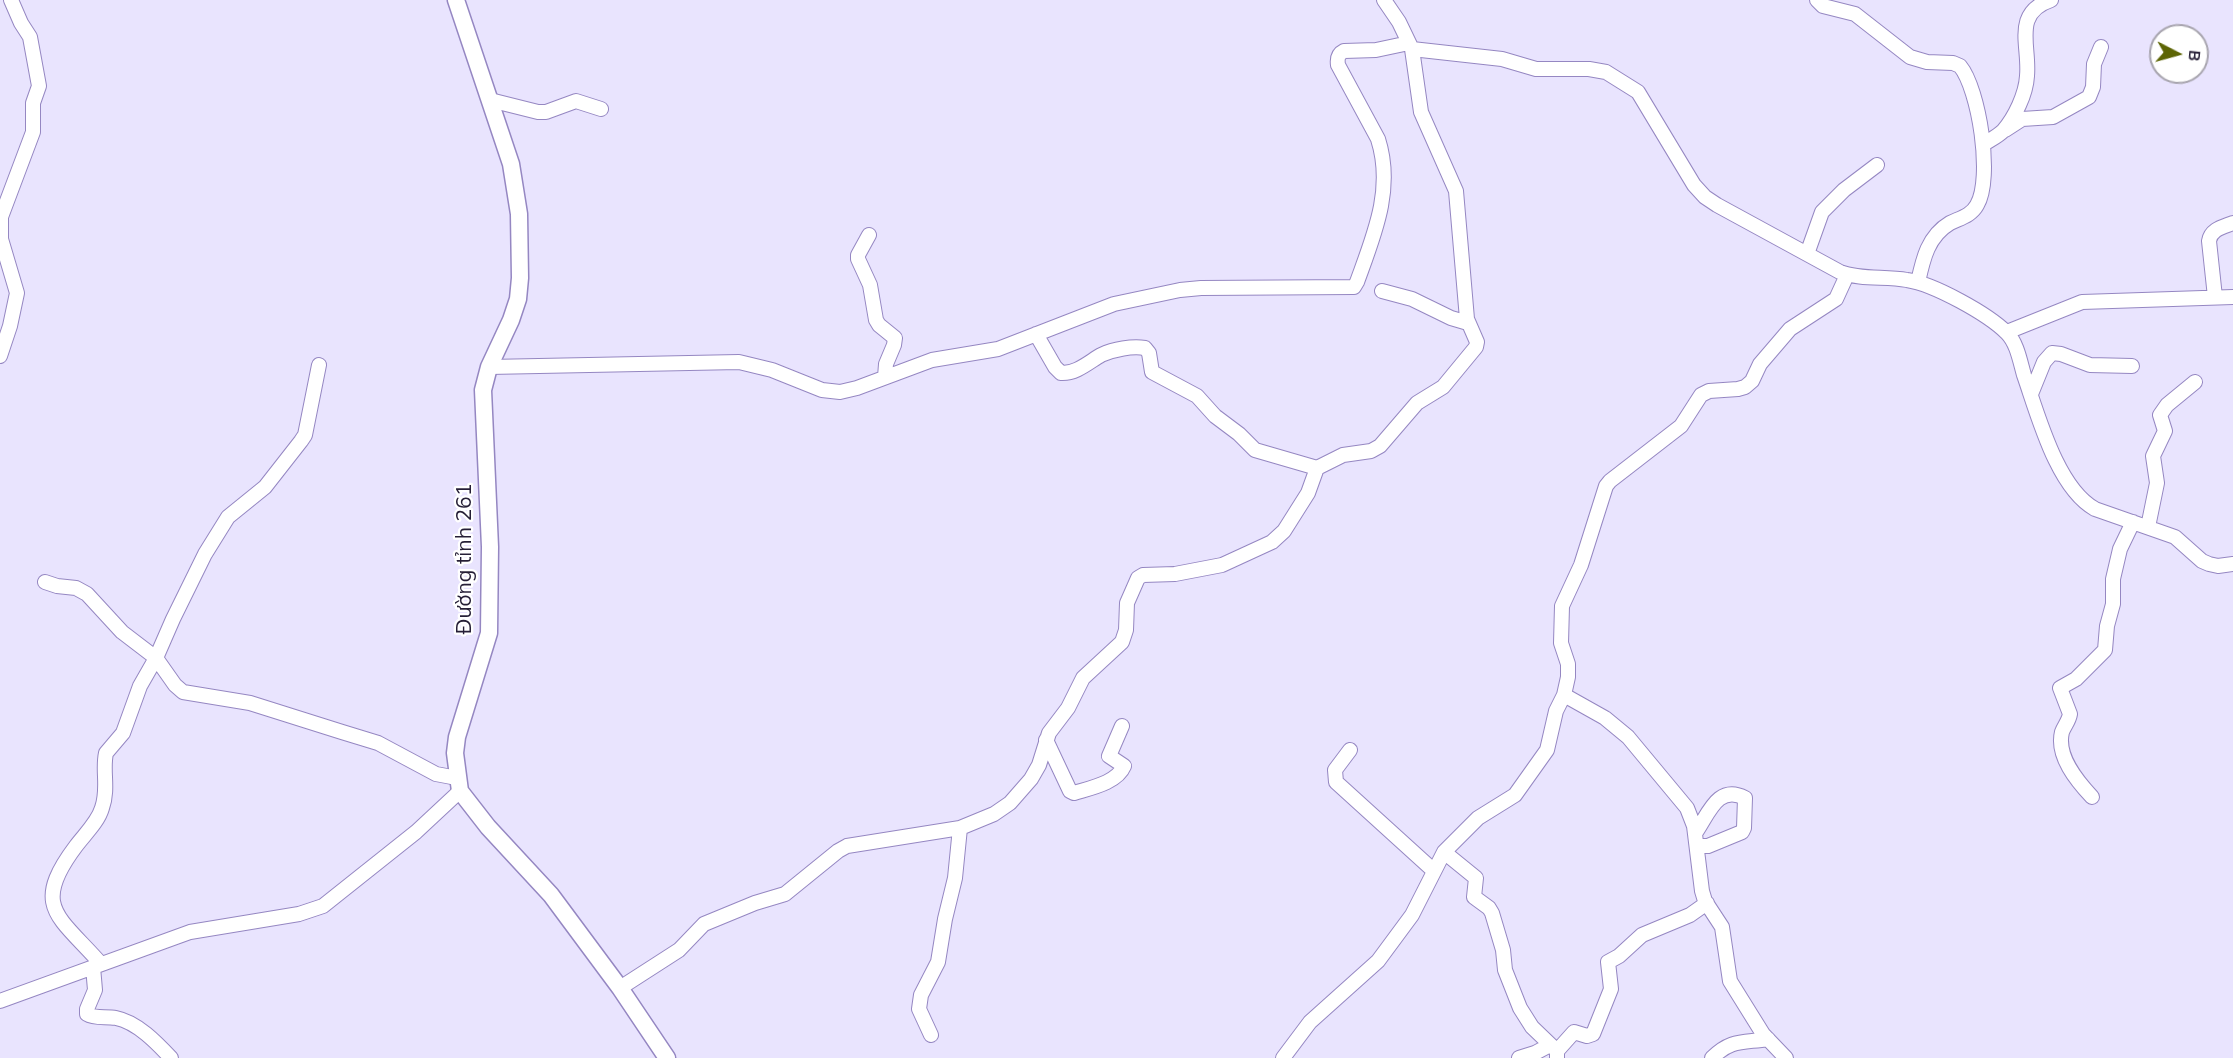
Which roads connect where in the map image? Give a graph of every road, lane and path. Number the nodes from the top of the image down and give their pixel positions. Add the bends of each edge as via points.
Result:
1 (456, 0) edge
2 (1384, 0) edge
3 (1817, 0) edge
4 (2051, 0) edge
5 (11, 1) edge
6 (0, 11) edge
7 (1410, 46) junction
8 (2101, 47) dead end
9 (490, 100) junction
10 (601, 109) dead end
11 (2002, 132) junction
12 (1984, 144) junction
13 (1877, 165) dead end
14 (2233, 223) edge
15 (869, 235) dead end
16 (1807, 254) junction
17 (1847, 275) junction
18 (1918, 282) junction
19 (1382, 291) dead end
20 (2216, 297) junction
21 (2233, 297) edge
22 (1468, 323) junction
23 (2007, 332) junction
24 (1036, 334) junction
25 (0, 356) edge
26 (320, 365) dead end
27 (2132, 366) dead end
28 (489, 367) junction
29 (885, 377) junction
30 (2195, 382) dead end
31 (2031, 394) junction
32 (1317, 468) junction
33 (2133, 522) junction
34 (2148, 527) junction
35 (2233, 564) edge
36 (45, 582) dead end
37 (156, 658) junction
38 (1564, 695) junction
39 (1122, 726) dead end
40 (1046, 740) junction
41 (1350, 750) dead end
42 (458, 784) junction
43 (2092, 796) dead end
44 (960, 828) junction
45 (1444, 852) junction
46 (1434, 871) junction
47 (1707, 903) junction
48 (97, 966) junction
49 (620, 988) junction
50 (0, 1001) edge
51 (931, 1035) dead end
52 (1768, 1040) junction
53 (1554, 1051) edge
54 (171, 1058) edge
55 (667, 1058) edge
56 (1283, 1058) edge
57 (1519, 1058) edge
58 (1712, 1058) edge
59 (1786, 1058) edge

1 - 9 main road, Đường tỉnh 261
2 - 7 street
3 - 12 street via 1823,6 1855,14 1910,57 1960,66 1973,97
4 - 11 street via 2032,10 2028,19 2025,90
5 - 6 street
5 - 25 street via 30,37 39,86 33,103 33,132 1,217 1,239 17,293
7 - 16 street via 1502,59 1536,69 1606,72 1643,98 1705,197
7 - 22 street via 1421,111 1456,191
7 - 24 street via 1344,51 1337,58 1378,139 1385,186 1381,213 1354,287 1180,290 1114,304
8 - 11 street via 2089,97 2053,117 2018,120
9 - 10 street via 538,112 576,101
9 - 28 main road, Đường tỉnh 261 via 514,175 520,278 511,320
11 - 12 street
12 - 18 street via 1977,205 1929,244
13 - 16 street via 1822,212
14 - 20 street via 2210,235
15 - 29 street via 858,255 859,262 870,285 876,320 895,338
16 - 17 street
17 - 18 street
17 - 38 street via 1836,299 1790,329 1746,387 1701,395 1682,426 1606,486 1581,565 1562,606 1561,643 1569,671
18 - 23 street via 1962,302
19 - 22 street
20 - 21 street
20 - 23 street via 2082,302
22 - 32 street via 1476,346 1443,387 1417,403 1376,449 1342,455
23 - 31 street
24 - 29 street via 998,349 921,363
24 - 32 street via 1061,373 1070,373 1115,350 1145,348 1152,372 1197,396 1255,450
26 - 37 street via 305,435 265,487 228,517 199,564
27 - 31 street via 2090,365 2052,353 2044,362
28 - 29 street via 739,362 822,390 840,392
28 - 42 main road, Đường tỉnh 261 via 483,401 489,633 459,728 455,753
30 - 34 street via 2160,415 2165,431 2153,456 2157,483
31 - 33 street via 2060,469 2077,496 2095,509
32 - 40 street via 1308,493 1284,531 1272,542 1222,565 1138,578 1127,603 1122,642 1083,678
33 - 34 street
33 - 43 street via 2120,549 2113,579 2114,599 2105,650 2076,680 2060,688 2070,714 2062,732 2065,757 2073,777
34 - 35 street via 2175,537 2202,561 2218,566
36 - 37 street via 80,589 122,632
37 - 42 street via 183,692 250,703 378,744
37 - 48 street via 140,686 121,736 106,753 102,809 63,863 52,888 56,913
38 - 45 street via 1547,750 1515,795 1478,818
38 - 47 street via 1605,718 1628,737 1687,808 1696,839 1701,891
39 - 40 street via 1109,756 1124,766 1123,770 1107,782 1074,794
40 - 44 street via 1039,765 1022,791 994,814
41 - 46 street via 1335,770 1336,782
42 - 48 street via 416,832 323,906 299,914 202,928
42 - 49 main road via 488,827 551,895
44 - 49 street via 838,850 785,894 704,924 679,950
44 - 51 street via 955,878 938,962 921,995 919,1009
45 - 46 street
45 - 53 street via 1476,878 1474,897 1492,913 1505,970 1520,1008
46 - 56 street via 1412,915 1378,961 1310,1022
47 - 52 street via 1722,927 1730,981
47 - 53 street via 1690,915 1642,935 1608,962 1611,989 1593,1034 1574,1032
48 - 50 street
48 - 54 street via 87,1014 126,1021
49 - 55 main road
52 - 58 street via 1730,1044
52 - 59 street
53 - 57 street

